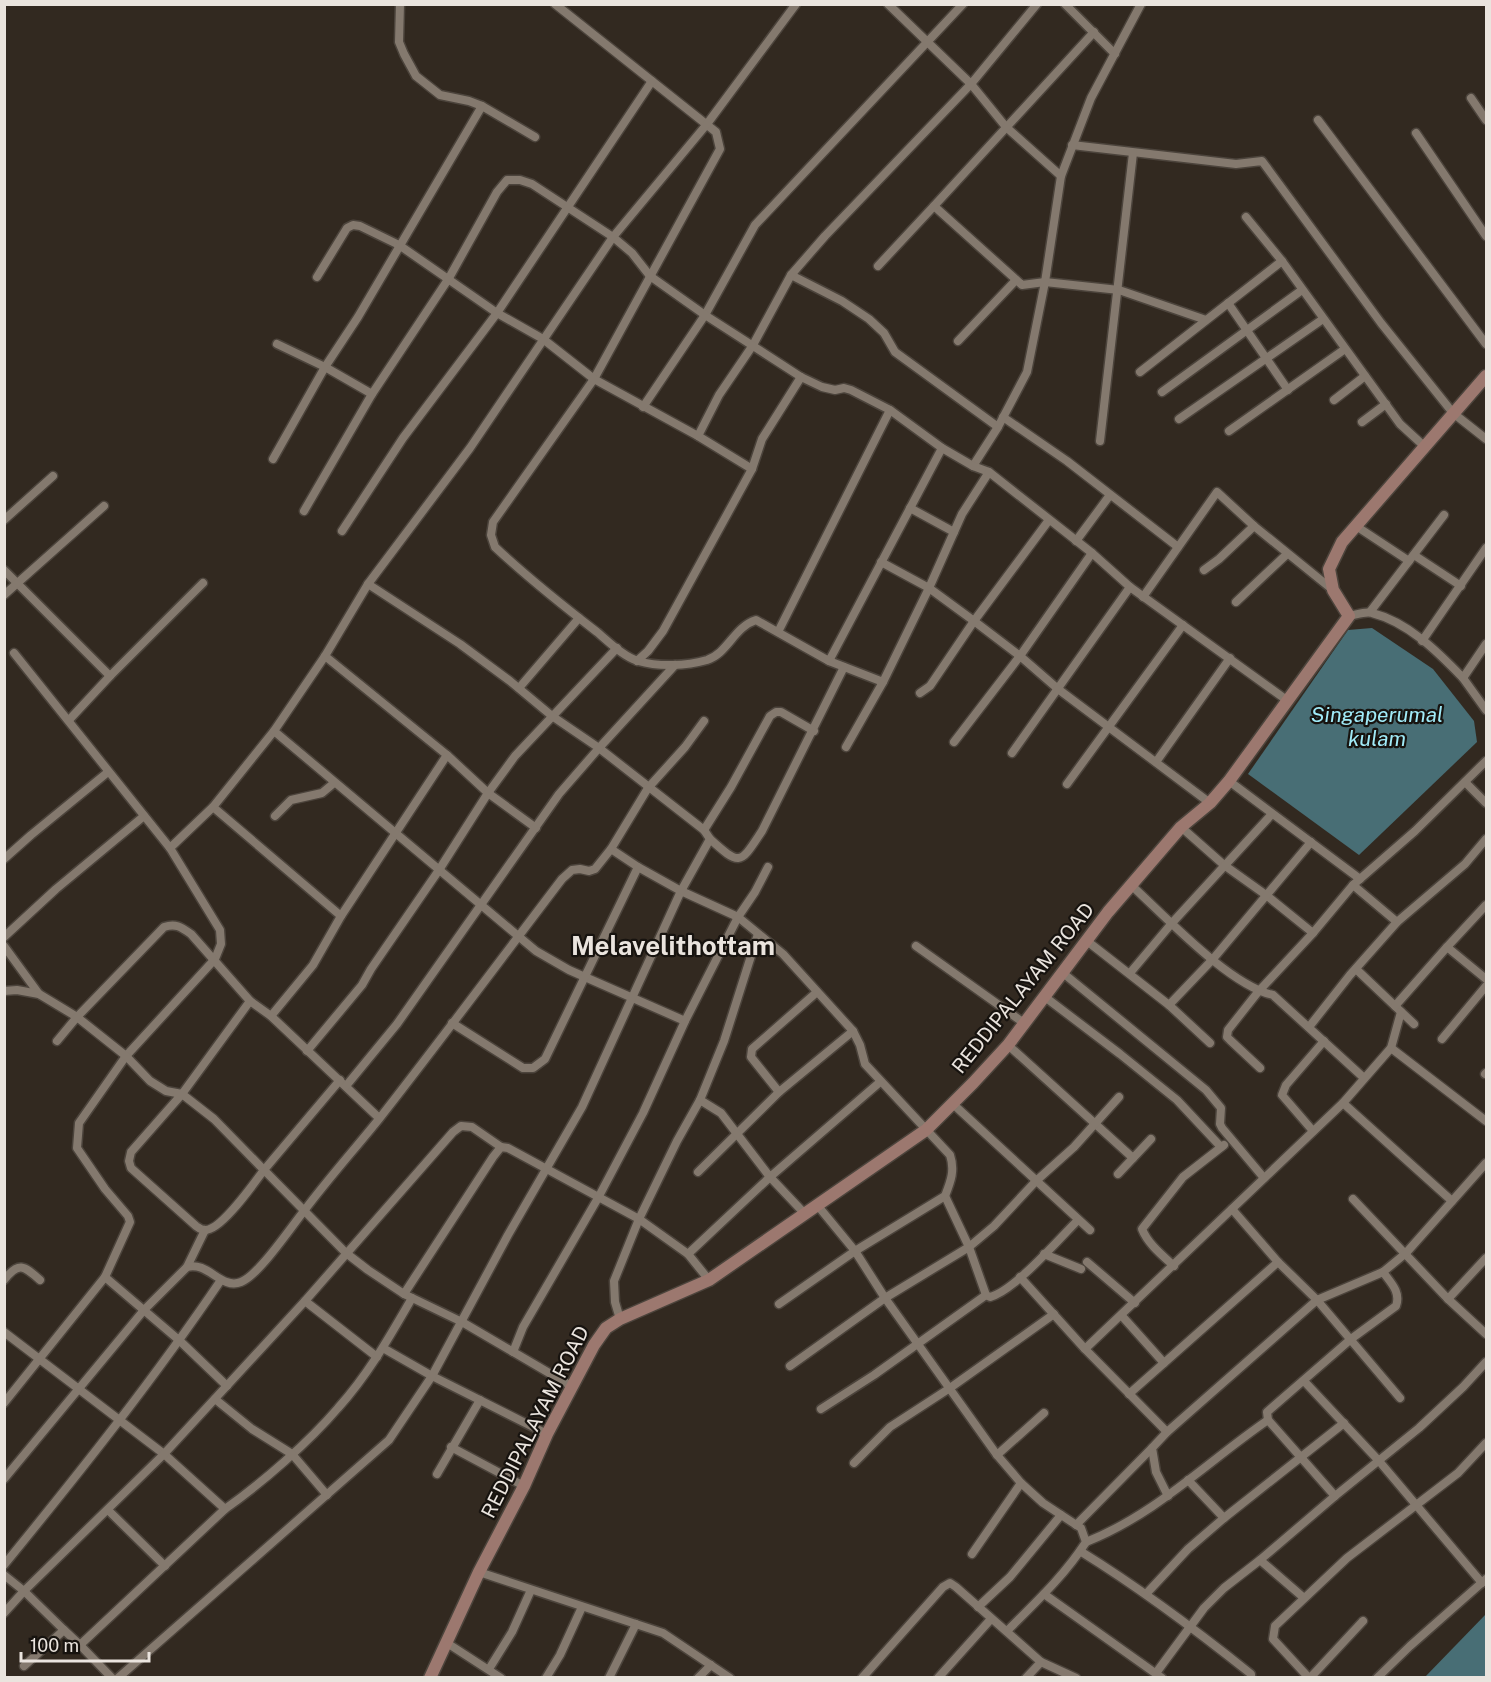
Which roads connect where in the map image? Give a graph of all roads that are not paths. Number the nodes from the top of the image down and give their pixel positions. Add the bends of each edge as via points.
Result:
1 (400, 4) edge
2 (555, 4) edge
3 (796, 4) edge
4 (888, 4) edge
5 (963, 4) edge
6 (1037, 4) edge
7 (1065, 4) edge
8 (1142, 4) edge
9 (1094, 32) junction
10 (928, 42) junction
11 (1115, 54) junction
12 (652, 81) junction
13 (971, 84) junction
14 (1472, 98) dead end
15 (482, 106) junction
16 (1318, 120) dead end
17 (1486, 120) edge
18 (707, 124) junction
19 (1006, 127) junction
20 (1416, 133) dead end
21 (535, 137) dead end
22 (1072, 145) junction
23 (1133, 153) junction
24 (1060, 176) junction
25 (567, 207) junction
26 (934, 207) junction
27 (1246, 217) dead end
28 (1486, 236) edge
29 (613, 237) junction
30 (399, 245) junction
31 (1282, 261) junction
32 (878, 266) dead end
33 (791, 275) junction
34 (650, 276) junction
35 (317, 277) dead end
36 (449, 278) junction
37 (1016, 280) junction
38 (1045, 282) junction
39 (1119, 290) junction
40 (1302, 290) junction
41 (1228, 303) junction
42 (497, 312) junction
43 (705, 315) junction
44 (1323, 319) junction
45 (1206, 320) junction
46 (1248, 329) junction
47 (543, 339) junction
48 (958, 341) dead end
49 (277, 344) dead end
50 (1486, 344) edge
51 (753, 345) junction
52 (1345, 349) junction
53 (1267, 358) junction
54 (325, 367) junction
55 (1140, 372) dead end
56 (1365, 376) junction
57 (1486, 376) edge
58 (801, 377) junction
59 (594, 379) junction
60 (1288, 390) junction
61 (1162, 392) dead end
62 (372, 394) junction
63 (1334, 400) dead end
64 (1386, 404) junction
65 (643, 407) junction
66 (890, 410) junction
67 (1454, 413) junction
68 (1003, 417) junction
69 (1179, 419) dead end
70 (1362, 422) dead end
71 (998, 427) junction
72 (1229, 431) dead end
73 (698, 436) junction
74 (1486, 439) edge
75 (1100, 441) dead end
76 (1424, 446) junction
77 (942, 448) junction
78 (273, 459) dead end
79 (973, 466) junction
80 (752, 470) junction
81 (989, 472) junction
82 (53, 477) dead end
83 (1110, 495) junction
84 (104, 506) dead end
85 (910, 508) junction
86 (304, 511) dead end
87 (1444, 515) dead end
88 (4, 520) edge
89 (1049, 520) junction
90 (1254, 526) junction
91 (1356, 526) junction
92 (342, 531) dead end
93 (954, 532) junction
94 (1076, 541) junction
95 (1178, 547) junction
96 (1486, 548) edge
97 (1092, 552) junction
98 (1287, 554) junction
99 (1411, 558) junction
100 (881, 562) junction
101 (4, 570) edge
102 (1204, 570) dead end
103 (203, 583) dead end
104 (18, 584) junction
105 (368, 584) junction
106 (1461, 586) junction
107 (1130, 587) junction
108 (929, 588) junction
109 (1332, 590) junction
110 (4, 595) edge
111 (1143, 597) junction
112 (1236, 602) dead end
113 (1370, 612) junction
114 (1349, 616) junction
115 (579, 618) junction
116 (974, 621) junction
117 (1183, 625) junction
118 (778, 632) junction
119 (1422, 641) junction
120 (1486, 644) edge
121 (616, 648) junction
122 (14, 653) dead end
123 (326, 656) junction
124 (1020, 656) junction
125 (1230, 658) junction
126 (637, 661) junction
127 (829, 661) junction
128 (675, 665) junction
129 (844, 667) junction
130 (110, 676) junction
131 (1463, 678) junction
132 (883, 682) junction
133 (519, 688) junction
134 (1058, 688) junction
135 (920, 693) dead end
136 (1288, 701) junction
137 (1486, 710) edge
138 (552, 716) junction
139 (69, 720) junction
140 (704, 721) dead end
141 (1109, 726) junction
142 (274, 731) junction
143 (814, 731) junction
144 (954, 742) dead end
145 (846, 747) dead end
146 (599, 748) junction
147 (1012, 753) dead end
148 (447, 755) junction
149 (1486, 761) edge
150 (1156, 762) junction
151 (108, 772) junction
152 (1229, 781) junction
153 (1465, 782) junction
154 (334, 783) junction
155 (1067, 784) dead end
156 (648, 788) junction
157 (488, 793) junction
158 (1210, 803) junction
159 (1486, 803) edge
160 (213, 807) junction
161 (1272, 814) junction
162 (144, 816) junction
163 (275, 816) dead end
164 (1181, 827) junction
165 (536, 828) junction
166 (704, 830) junction
167 (396, 834) junction
168 (710, 839) junction
169 (1486, 839) edge
170 (1311, 842) junction
171 (170, 848) junction
172 (611, 849) junction
173 (4, 859) edge
174 (1224, 865) junction
175 (638, 867) junction
176 (768, 867) dead end
177 (439, 870) junction
178 (1356, 882) junction
179 (1131, 885) junction
180 (681, 891) junction
181 (1266, 895) junction
182 (481, 905) junction
183 (1486, 905) edge
184 (340, 916) junction
185 (738, 917) junction
186 (1397, 922) junction
187 (1172, 923) junction
188 (1312, 933) junction
189 (758, 934) junction
190 (519, 936) junction
191 (4, 937) edge
192 (1087, 941) junction
193 (4, 946) edge
194 (916, 946) dead end
195 (1447, 946) junction
196 (215, 959) junction
197 (1213, 960) junction
198 (1356, 969) junction
199 (1063, 973) junction
200 (1130, 974) junction
201 (584, 976) junction
202 (1486, 979) edge
203 (1486, 986) edge
204 (4, 991) edge
205 (817, 992) junction
206 (1258, 992) junction
207 (39, 994) junction
208 (1045, 997) junction
209 (633, 999) junction
210 (250, 1001) junction
211 (1170, 1005) junction
212 (1398, 1009) junction
213 (271, 1016) junction
214 (77, 1017) junction
215 (685, 1022) junction
216 (452, 1023) junction
217 (1024, 1023) junction
218 (1414, 1024) dead end
219 (1309, 1027) junction
220 (853, 1031) junction
221 (1442, 1039) dead end
222 (57, 1041) dead end
223 (1324, 1041) junction
224 (1210, 1043) dead end
225 (1008, 1045) junction
226 (1391, 1048) junction
227 (307, 1051) junction
228 (126, 1056) junction
229 (1260, 1068) dead end
230 (1364, 1078) junction
231 (880, 1082) junction
232 (343, 1083) junction
233 (779, 1092) junction
234 (182, 1094) junction
235 (1119, 1097) dead end
236 (700, 1100) junction
237 (1343, 1103) junction
238 (953, 1104) junction
239 (379, 1118) junction
240 (1486, 1121) edge
241 (1095, 1123) junction
242 (926, 1130) junction
243 (1313, 1131) junction
244 (738, 1133) junction
245 (1151, 1139) dead end
246 (1231, 1139) junction
247 (501, 1147) junction
248 (1221, 1147) junction
249 (1133, 1158) junction
250 (1486, 1163) edge
251 (548, 1169) junction
252 (264, 1170) junction
253 (698, 1172) dead end
254 (1118, 1174) dead end
255 (770, 1177) junction
256 (1264, 1179) junction
257 (1036, 1181) junction
258 (945, 1196) junction
259 (598, 1198) junction
260 (1353, 1199) dead end
261 (1452, 1201) junction
262 (818, 1206) junction
263 (1232, 1209) junction
264 (303, 1212) junction
265 (805, 1214) junction
266 (639, 1219) junction
267 (1078, 1220) junction
268 (205, 1230) junction
269 (1090, 1230) dead end
270 (969, 1247) junction
271 (855, 1251) junction
272 (346, 1253) junction
273 (1406, 1253) junction
274 (688, 1254) junction
275 (1044, 1254) junction
276 (1486, 1258) edge
277 (1278, 1262) junction
278 (1174, 1266) junction
279 (187, 1268) junction
280 (1383, 1272) junction
281 (105, 1277) junction
282 (1020, 1277) junction
283 (4, 1280) edge
284 (40, 1280) dead end
285 (221, 1280) junction
286 (709, 1280) junction
287 (986, 1294) junction
288 (408, 1296) junction
289 (885, 1298) junction
290 (1448, 1299) junction
291 (1317, 1300) junction
292 (305, 1301) junction
293 (1135, 1303) junction
294 (778, 1304) dead end
295 (144, 1310) junction
296 (1054, 1314) junction
297 (1122, 1316) junction
298 (620, 1319) junction
299 (462, 1322) junction
300 (5, 1333) edge
301 (1486, 1334) edge
302 (1351, 1340) junction
303 (180, 1341) junction
304 (918, 1344) junction
305 (383, 1348) junction
306 (1085, 1349) junction
307 (513, 1352) junction
308 (377, 1357) junction
309 (40, 1358) junction
310 (1486, 1362) edge
311 (1164, 1363) junction
312 (790, 1366) dead end
313 (432, 1376) junction
314 (1304, 1381) junction
315 (227, 1386) junction
316 (573, 1387) junction
317 (950, 1388) junction
318 (79, 1389) junction
319 (1130, 1394) junction
320 (1400, 1398) dead end
321 (214, 1399) junction
322 (480, 1400) junction
323 (4, 1403) edge
324 (821, 1409) dead end
325 (1044, 1413) dead end
326 (1268, 1420) junction
327 (121, 1421) junction
328 (1344, 1423) junction
329 (1167, 1432) junction
330 (547, 1434) junction
331 (1486, 1443) edge
332 (451, 1447) junction
333 (1152, 1448) junction
334 (164, 1454) junction
335 (292, 1454) junction
336 (997, 1455) junction
337 (1300, 1458) junction
338 (1380, 1461) junction
339 (854, 1463) dead end
340 (437, 1474) dead end
341 (4, 1479) edge
342 (1188, 1480) junction
343 (1021, 1483) junction
344 (524, 1486) junction
345 (327, 1495) junction
346 (1168, 1496) junction
347 (1335, 1496) junction
348 (1416, 1504) junction
349 (225, 1509) junction
350 (108, 1510) junction
351 (1061, 1515) junction
352 (1224, 1518) junction
353 (1076, 1525) junction
354 (1086, 1542) junction
355 (1080, 1551) junction
356 (972, 1554) dead end
357 (1260, 1560) junction
358 (4, 1565) edge
359 (165, 1566) junction
360 (479, 1572) junction
361 (4, 1575) edge
362 (1484, 1581) edge
363 (24, 1590) junction
364 (531, 1590) junction
365 (1044, 1594) junction
366 (1146, 1594) junction
367 (1304, 1598) junction
368 (582, 1607) junction
369 (978, 1607) junction
370 (4, 1613) edge
371 (992, 1619) junction
372 (1363, 1621) dead end
373 (636, 1624) junction
374 (1191, 1626) junction
375 (64, 1630) junction
376 (1007, 1630) junction
377 (447, 1643) junction
378 (80, 1645) junction
379 (1041, 1662) junction
380 (711, 1665) junction
381 (24, 1666) dead end
382 (489, 1669) junction
383 (1159, 1675) edge
384 (1253, 1676) edge
385 (112, 1677) edge
386 (118, 1677) edge
387 (430, 1677) edge
388 (501, 1677) edge
389 (546, 1677) edge
390 (609, 1677) edge
391 (699, 1677) edge
392 (730, 1677) edge
393 (862, 1677) edge
394 (938, 1677) edge
395 (1026, 1677) edge
396 (1076, 1677) edge
397 (1309, 1677) edge
398 (1377, 1677) edge

1 - 15 street via 399,42 416,76 440,95
2 - 12 street
3 - 18 street
4 - 10 street
5 - 10 street
6 - 13 street
7 - 9 street
8 - 11 street
9 - 11 street
9 - 19 street
10 - 13 street
10 - 43 street via 755,225
11 - 22 street
12 - 18 street
12 - 25 street
13 - 19 street
13 - 33 street
14 - 17 street
15 - 21 street
15 - 30 street
16 - 50 street
18 - 29 street
18 - 34 street via 716,132 720,149
19 - 24 street
19 - 26 street
20 - 28 street
22 - 23 street
22 - 24 street
23 - 39 street
23 - 67 street via 1236,164 1262,161 1381,323
24 - 38 street
25 - 29 street
25 - 36 street via 532,184 507,180
25 - 42 street
26 - 32 street
26 - 37 street
27 - 31 street
29 - 34 street
29 - 47 street
30 - 35 street via 353,225 347,228
30 - 36 street
30 - 54 street
31 - 40 street
31 - 41 street
33 - 51 street
33 - 71 street via 869,319 884,333 895,352
34 - 43 street
34 - 59 street
36 - 42 street
36 - 62 street
37 - 38 street via 1022,285
37 - 48 street
38 - 39 street
38 - 68 street via 1027,372
39 - 45 street
39 - 75 street
40 - 44 street
40 - 46 street
41 - 45 street
41 - 46 street
42 - 47 street
42 - 92 street via 403,438
43 - 51 street
43 - 65 street
44 - 52 street
44 - 53 street
45 - 55 street
46 - 53 street
46 - 61 street
47 - 59 street
47 - 105 street via 470,448
49 - 54 street
51 - 58 street
51 - 73 street via 719,395
52 - 56 street
52 - 60 street
53 - 60 street
53 - 69 street
54 - 62 street
54 - 78 street
56 - 63 street
56 - 64 street
57 - 67 main road
58 - 66 street via 822,387 851,390
58 - 80 street via 762,439
59 - 65 street
59 - 115 street via 493,522 491,535 495,547
60 - 72 street
62 - 86 street
64 - 70 street
64 - 76 street via 1400,424
65 - 73 street
66 - 77 street
66 - 118 street
67 - 74 street
67 - 76 main road
68 - 71 street
68 - 83 street
71 - 79 street
73 - 80 street
76 - 91 main road
77 - 79 street
77 - 85 street
79 - 81 street
80 - 126 street via 663,631
81 - 89 street
81 - 93 street
82 - 88 street
83 - 94 street
83 - 95 street
84 - 104 street
85 - 93 street
85 - 100 street
87 - 99 street
89 - 94 street
89 - 116 street
90 - 95 street via 1217,492
90 - 98 street
90 - 102 street
91 - 99 street
91 - 109 main road via 1342,542 1329,569
93 - 108 street
94 - 97 street
95 - 111 street
96 - 106 street
97 - 107 street
97 - 124 street
98 - 109 street
98 - 112 street
99 - 106 street
99 - 113 street
100 - 108 street
100 - 127 street
101 - 104 street
103 - 130 street
104 - 110 street
104 - 130 street
105 - 123 street
105 - 133 street
106 - 119 street
107 - 111 street
107 - 134 street
108 - 116 street
108 - 132 street
109 - 114 main road
111 - 117 street
113 - 114 street
113 - 119 street via 1399,624
114 - 136 main road, REDDIPALAYAM ROAD
115 - 121 street
115 - 133 street
116 - 124 street
116 - 135 street via 930,686
117 - 125 street
117 - 141 street
118 - 127 street
118 - 128 street via 756,620 710,658
119 - 131 street
120 - 131 street
121 - 126 street
121 - 138 street
122 - 139 street
123 - 142 street
123 - 148 street
124 - 134 street
124 - 144 street
125 - 136 street
125 - 150 street
126 - 128 street
127 - 129 street
128 - 146 street
129 - 132 street
129 - 143 street
130 - 139 street
131 - 137 street
132 - 145 street
133 - 138 street
134 - 141 street
134 - 147 street
136 - 152 main road, REDDIPALAYAM ROAD
138 - 146 street
138 - 157 street
139 - 151 street
140 - 156 street
141 - 150 street
141 - 155 street
142 - 154 street
142 - 160 street
143 - 166 street via 781,712 770,716
143 - 168 street via 747,853 739,859 731,858
146 - 156 street
146 - 165 street
148 - 157 street
148 - 167 street
149 - 153 street
150 - 158 street
151 - 162 street
151 - 173 street
152 - 158 main road, REDDIPALAYAM ROAD
152 - 161 street
153 - 159 street
153 - 178 street
154 - 163 street via 322,793 291,800
154 - 167 street
156 - 166 street
156 - 172 street
157 - 165 street
157 - 177 street
158 - 164 main road, REDDIPALAYAM ROAD
160 - 171 street
160 - 184 street
161 - 170 street
161 - 174 street
162 - 171 street
162 - 191 street
164 - 174 street
164 - 179 main road, REDDIPALAYAM ROAD
165 - 182 street
166 - 168 street
167 - 177 street
167 - 184 street
168 - 180 street
169 - 186 street via 1465,864
170 - 178 street
170 - 181 street
171 - 196 street via 220,930 221,944
172 - 175 street
172 - 190 street via 595,869 572,870 562,879
174 - 181 street
174 - 187 street
175 - 180 street
175 - 201 street
176 - 185 street
177 - 182 street
177 - 227 street via 362,985
178 - 186 street
178 - 188 street
179 - 187 street
179 - 192 main road, REDDIPALAYAM ROAD
180 - 185 street
180 - 209 street
181 - 188 street
181 - 197 street
182 - 190 street
182 - 232 street via 397,1024
183 - 195 street
184 - 213 street via 313,965
185 - 189 street
185 - 215 street
186 - 198 street
187 - 197 street
187 - 200 street
188 - 206 street
189 - 205 street via 783,954
189 - 236 street via 724,1041
190 - 201 street via 536,951
190 - 216 street
192 - 199 main road, REDDIPALAYAM ROAD
192 - 200 street
193 - 207 street
194 - 217 street
195 - 202 street
195 - 212 street
196 - 210 street
196 - 214 street via 181,926 164,927
196 - 228 street
197 - 206 street
197 - 211 street
198 - 212 street
198 - 219 street
199 - 208 main road, REDDIPALAYAM ROAD
199 - 246 street via 1206,1090 1221,1108 1220,1124
200 - 211 street
201 - 209 street
201 - 216 street via 544,1059 533,1068 516,1065
203 - 221 street
204 - 207 street
205 - 220 street
205 - 233 street via 752,1048 751,1057
206 - 219 street via 1273,995
206 - 229 street via 1227,1033
207 - 214 street
208 - 217 main road, REDDIPALAYAM ROAD
208 - 248 street via 1177,1100
209 - 215 street
209 - 251 street
210 - 213 street
210 - 234 street
211 - 224 street
212 - 218 street
212 - 226 street
213 - 227 street
214 - 222 street
214 - 228 street
215 - 259 street
216 - 239 street
217 - 225 main road, REDDIPALAYAM ROAD
219 - 223 street
220 - 231 street via 865,1064
220 - 233 street
223 - 230 street
223 - 243 street via 1282,1095
225 - 238 main road, REDDIPALAYAM ROAD
225 - 241 street
226 - 230 street
226 - 240 street
227 - 232 street
228 - 234 street via 150,1081 166,1091
228 - 281 street via 79,1123 77,1135 77,1148 130,1222
230 - 237 street
231 - 242 street
231 - 255 street
232 - 239 street
232 - 252 street
233 - 244 street
234 - 252 street via 214,1119
234 - 268 street via 131,1152 129,1161 131,1168 196,1227
235 - 241 street
236 - 244 street via 721,1113
236 - 266 street
237 - 243 street
237 - 261 street
238 - 242 main road, REDDIPALAYAM ROAD
238 - 257 street
239 - 264 street
241 - 249 street
241 - 257 street
242 - 258 street via 950,1155 953,1166
242 - 262 main road, REDDIPALAYAM ROAD
243 - 256 street
244 - 253 street
244 - 255 street
245 - 249 street
246 - 248 street
246 - 256 street
247 - 251 street via 519,1152
247 - 272 street via 472,1127 461,1126
247 - 288 street
248 - 278 street via 1183,1177 1142,1229 1144,1236
249 - 254 street
250 - 261 street
251 - 259 street
251 - 299 street
252 - 264 street
252 - 268 street via 223,1220
255 - 265 street
255 - 274 street
256 - 263 street
257 - 267 street
257 - 270 street
258 - 270 street
258 - 271 street
259 - 266 street
259 - 307 street via 523,1327
260 - 273 street
261 - 273 street
262 - 265 main road, REDDIPALAYAM ROAD
262 - 271 street
263 - 277 street
263 - 278 street
264 - 272 street
264 - 285 street via 250,1277 234,1284
265 - 286 main road, REDDIPALAYAM ROAD
266 - 274 street
266 - 298 street via 614,1281
267 - 269 street
267 - 275 street
268 - 279 street
270 - 287 street
270 - 289 street
271 - 289 street
271 - 294 street
272 - 288 street
272 - 292 street
273 - 280 street
273 - 290 street
274 - 286 street
275 - 282 street
275 - 293 street via 1084,1265
276 - 290 street
277 - 291 street
277 - 311 street
278 - 293 street
279 - 285 street via 201,1267
279 - 295 street
280 - 291 street
280 - 302 street via 1399,1298 1396,1306
281 - 295 street
281 - 309 street
282 - 287 street via 996,1296
282 - 296 street
283 - 284 street via 19,1267 27,1268
285 - 303 street
286 - 298 main road, REDDIPALAYAM ROAD
287 - 304 street
288 - 299 street
288 - 305 street
289 - 304 street
289 - 312 street
290 - 301 street
291 - 302 street
291 - 329 street
292 - 308 street
292 - 315 street
293 - 297 street
295 - 303 street
295 - 318 street
296 - 306 street
296 - 317 street
297 - 306 street
297 - 311 street
298 - 316 main road, REDDIPALAYAM ROAD via 606,1328 594,1345
299 - 307 street
299 - 313 street
300 - 309 street
302 - 314 street
302 - 320 street
303 - 315 street
303 - 327 street
304 - 317 street
304 - 324 street
305 - 308 street
305 - 313 street
306 - 319 street
307 - 316 street
308 - 335 street via 338,1408
309 - 318 street
309 - 323 street
310 - 338 street
311 - 319 street
313 - 322 street
313 - 345 street via 389,1440
314 - 326 street via 1267,1412
314 - 328 street
315 - 321 street
316 - 330 main road, REDDIPALAYAM ROAD
317 - 336 street
317 - 339 street via 890,1427
318 - 327 street
318 - 341 street
319 - 329 street
321 - 334 street
321 - 335 street
322 - 330 street
322 - 332 street
325 - 336 street
326 - 337 street
326 - 342 street
327 - 334 street
327 - 358 street
328 - 337 street
328 - 338 street
329 - 333 street
330 - 344 main road, REDDIPALAYAM ROAD
331 - 348 street via 1458,1473
332 - 340 street
332 - 344 street
333 - 346 street via 1156,1472
333 - 353 street
334 - 349 street
334 - 350 street
335 - 345 street
335 - 349 street
336 - 343 street
337 - 347 street
337 - 352 street
338 - 347 street
338 - 348 street
342 - 346 street
342 - 352 street
343 - 351 street
343 - 356 street
344 - 360 main road, REDDIPALAYAM ROAD
345 - 386 street
346 - 354 street
347 - 357 street
348 - 362 street
348 - 367 street
349 - 359 street
350 - 359 street
350 - 363 street
351 - 353 street
351 - 369 street via 1010,1577
352 - 366 street
353 - 354 street
354 - 355 street
355 - 365 street
355 - 366 street
357 - 367 street
357 - 374 street via 1224,1588
359 - 378 street
360 - 364 street
360 - 377 main road, REDDIPALAYAM ROAD
361 - 363 street
362 - 398 street
363 - 370 street
363 - 375 street
364 - 368 street
364 - 382 street
365 - 376 street
365 - 383 street
366 - 374 street
367 - 397 street via 1275,1626 1273,1639
368 - 373 street
368 - 389 street
369 - 371 street
369 - 393 street via 950,1583 943,1587
371 - 376 street
371 - 394 street
372 - 397 street
373 - 380 street via 663,1633
373 - 390 street
374 - 383 street
374 - 384 street
375 - 378 street
375 - 381 street
376 - 379 street
377 - 382 street
377 - 387 main road, REDDIPALAYAM ROAD
378 - 385 street
379 - 395 street
379 - 396 street
380 - 391 street
380 - 392 street
382 - 388 street

